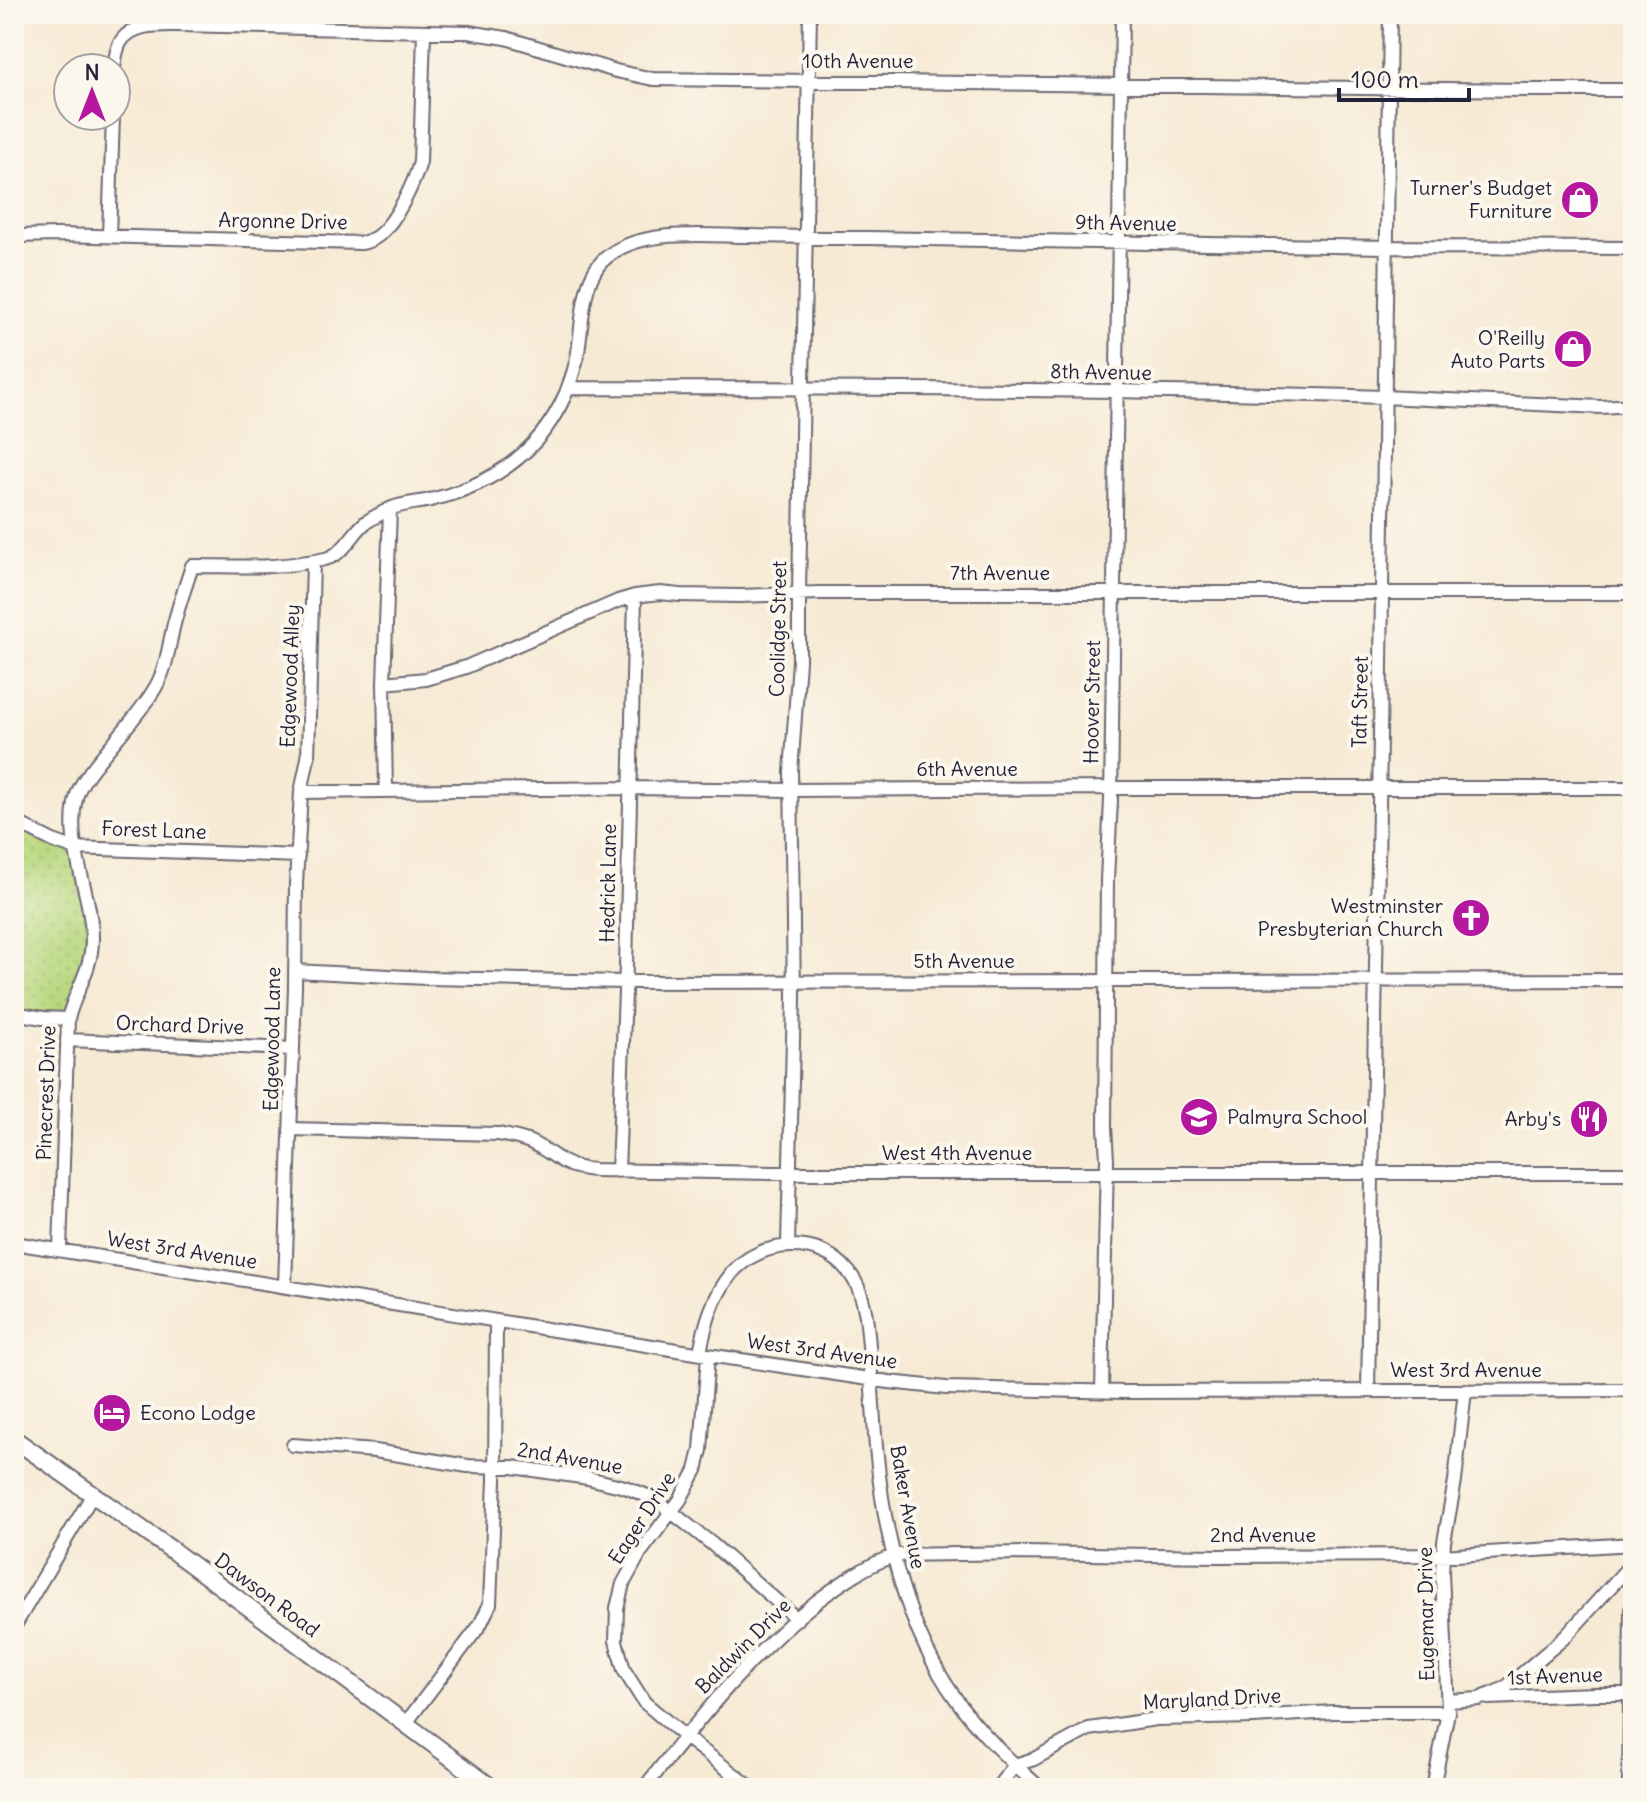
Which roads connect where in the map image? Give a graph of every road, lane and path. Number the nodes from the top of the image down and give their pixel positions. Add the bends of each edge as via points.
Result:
1 (810, 14) edge
2 (1122, 14) edge
3 (1390, 14) edge
4 (270, 21) edge
5 (424, 32) junction
6 (117, 52) edge
7 (809, 81) junction
8 (1121, 84) junction
9 (1389, 88) junction
10 (1633, 90) edge
11 (112, 132) edge
12 (17, 236) dead end
13 (109, 236) junction
14 (805, 237) junction
15 (1119, 243) junction
16 (1387, 247) junction
17 (620, 248) joint
18 (1633, 248) edge
19 (568, 388) junction
20 (803, 388) junction
21 (1116, 392) junction
22 (1384, 397) junction
23 (1633, 405) edge
24 (390, 509) junction
25 (313, 561) junction
26 (799, 593) junction
27 (1381, 593) junction
28 (1633, 593) edge
29 (1114, 594) junction
30 (635, 596) junction
31 (384, 683) junction
32 (1379, 787) junction
33 (630, 788) junction
34 (1110, 788) junction
35 (1633, 788) edge
36 (791, 790) junction
37 (386, 791) junction
38 (301, 792) junction
39 (14, 821) edge
40 (76, 848) junction
41 (298, 856) junction
42 (295, 971) junction
43 (1107, 980) junction
44 (1633, 980) edge
45 (1376, 981) junction
46 (625, 982) junction
47 (794, 982) junction
48 (14, 1013) edge
49 (68, 1019) junction
50 (67, 1040) junction
51 (292, 1049) junction
52 (290, 1129) junction
53 (618, 1171) junction
54 (1107, 1171) junction
55 (790, 1172) junction
56 (1633, 1173) edge
57 (1373, 1174) junction
58 (14, 1243) edge
59 (788, 1245) junction
60 (60, 1250) junction
61 (285, 1286) junction
62 (496, 1322) junction
63 (704, 1354) junction
64 (871, 1379) junction
65 (1368, 1390) junction
66 (1465, 1390) junction
67 (1633, 1390) edge
68 (1102, 1391) junction
69 (14, 1439) edge
70 (293, 1445) dead end
71 (495, 1466) junction
72 (93, 1494) junction
73 (671, 1513) junction
74 (1633, 1544) edge
75 (1443, 1555) junction
76 (892, 1556) junction
77 (1633, 1562) edge
78 (1633, 1610) edge
79 (797, 1619) junction
80 (14, 1627) edge
81 (1632, 1694) edge
82 (1479, 1699) junction
83 (1448, 1707) junction
84 (406, 1723) junction
85 (685, 1737) junction
86 (1015, 1765) junction
87 (492, 1788) edge
88 (644, 1788) edge
89 (752, 1788) edge
90 (997, 1788) edge
91 (1040, 1788) edge
92 (1433, 1788) edge
93 (1631, 1788) edge

1 - 7 street, Coolidge Street
2 - 8 street, Hoover Street
3 - 9 street, Taft Street
4 - 5 street, 10th Avenue
4 - 6 street, 10th Avenue via 153,25 122,39
5 - 7 street, 10th Avenue via 506,38 653,79
5 - 13 street, Argonne Drive via 420,162 391,222 378,236 361,243
7 - 8 street, 10th Avenue
7 - 14 street, Coolidge Street
8 - 9 street, 10th Avenue
8 - 15 street, Hoover Street
9 - 10 street, 10th Avenue
9 - 16 street, Taft Street
11 - 13 street
12 - 13 street, Argonne Drive
14 - 15 street, 9th Avenue
14 - 17 street, 9th Avenue via 654,237
14 - 20 street, Coolidge Street
15 - 16 street, 9th Avenue
15 - 21 street, Hoover Street
16 - 18 street, 9th Avenue
16 - 22 street, Taft Street
17 - 19 street, Pinecrest Drive via 599,264 590,283
19 - 20 street, 8th Avenue
19 - 24 street, Pinecrest Drive via 538,439 495,476 452,494
20 - 21 street, 8th Avenue
20 - 26 street, Coolidge Street
21 - 22 street, 8th Avenue
21 - 29 street, Hoover Street
22 - 23 street, 8th Avenue
22 - 27 street, Taft Street
24 - 25 street, Pinecrest Drive via 365,523 333,556
24 - 31 street
25 - 38 street, Edgewood Alley via 308,758
25 - 40 street, Pinecrest Drive via 282,567 192,566 166,666 153,692 78,790
26 - 29 street, 7th Avenue
26 - 30 street, 7th Avenue
26 - 36 street, Coolidge Street
27 - 28 street, 7th Avenue
27 - 29 street, 7th Avenue
27 - 32 street, Taft Street
29 - 34 street, Hoover Street
30 - 31 street, 7th Avenue via 466,667 426,679
30 - 33 street, Hedrick Lane
31 - 37 street
32 - 34 street, 6th Avenue
32 - 35 street, 6th Avenue
32 - 45 street, Taft Street
33 - 36 street, 6th Avenue
33 - 37 street, 6th Avenue
33 - 46 street, Hedrick Lane
34 - 36 street, 6th Avenue
34 - 43 street, Hoover Street
36 - 47 street, Coolidge Street
37 - 38 street, 6th Avenue
38 - 41 street, Edgewood Lane
39 - 40 street, Forest Lane
40 - 41 street, Forest Lane
40 - 49 street, Pinecrest Drive via 91,951
41 - 42 street, Edgewood Lane
42 - 46 street, 5th Avenue
42 - 51 street, Edgewood Lane
43 - 45 street, 5th Avenue
43 - 47 street, 5th Avenue
43 - 54 street, Hoover Street
44 - 45 street, 5th Avenue
45 - 57 street, Taft Street
46 - 47 street, 5th Avenue
46 - 53 street, Hedrick Lane
47 - 55 street, Coolidge Street
48 - 49 street
49 - 50 street, Pinecrest Drive
50 - 51 street, Orchard Drive
50 - 60 street, Pinecrest Drive
51 - 52 street, Edgewood Lane
52 - 53 street, West 4th Avenue via 498,1134 537,1145 577,1169
52 - 61 street, Edgewood Lane
53 - 55 street, West 4th Avenue
54 - 55 street, West 4th Avenue
54 - 57 street, West 4th Avenue
54 - 68 street, Hoover Street
55 - 59 street, Coolidge Street
56 - 57 street, West 4th Avenue
57 - 65 street, Taft Street
58 - 60 street, West 3rd Avenue
59 - 63 street, Eager Drive via 734,1270 712,1308
59 - 64 street, Baker Avenue via 824,1253 850,1273 866,1316
60 - 61 street, West 3rd Avenue
61 - 62 street, West 3rd Avenue
62 - 63 street, West 3rd Avenue
62 - 71 street
63 - 64 street, West 3rd Avenue
63 - 73 street, Eager Drive via 701,1450 696,1470
64 - 68 street, West 3rd Avenue via 946,1388
64 - 76 street, Baker Avenue
65 - 66 street, West 3rd Avenue
65 - 68 street, West 3rd Avenue
66 - 67 street, West 3rd Avenue
66 - 75 street, Eugemar Drive
69 - 72 main road, Dawson Road
70 - 71 street, 2nd Avenue
71 - 73 street, 2nd Avenue via 625,1487 655,1499
71 - 84 street via 490,1604
72 - 80 street
72 - 84 main road, Dawson Road
73 - 79 street, 2nd Avenue
73 - 85 street, Eager Drive via 623,1584 616,1641 624,1670 644,1702
74 - 75 street, 2nd Avenue
75 - 76 street, 2nd Avenue
75 - 83 street, Eugemar Drive
76 - 79 street, Baldwin Drive via 851,1577
76 - 86 street, Baker Avenue via 943,1679 971,1719
77 - 82 street, Maryland Drive via 1553,1648 1505,1688
78 - 81 main road
79 - 85 street, Baldwin Drive via 760,1652
81 - 82 street, 1st Avenue
81 - 93 main road
82 - 83 street, Maryland Drive
83 - 86 street, Maryland Drive via 1156,1719 1089,1729
83 - 92 street, Eugemar Drive
84 - 87 main road, Dawson Road
85 - 88 street, Baldwin Drive
85 - 89 street, Eager Drive
86 - 90 street, Maryland Drive
86 - 91 street, Baker Avenue

